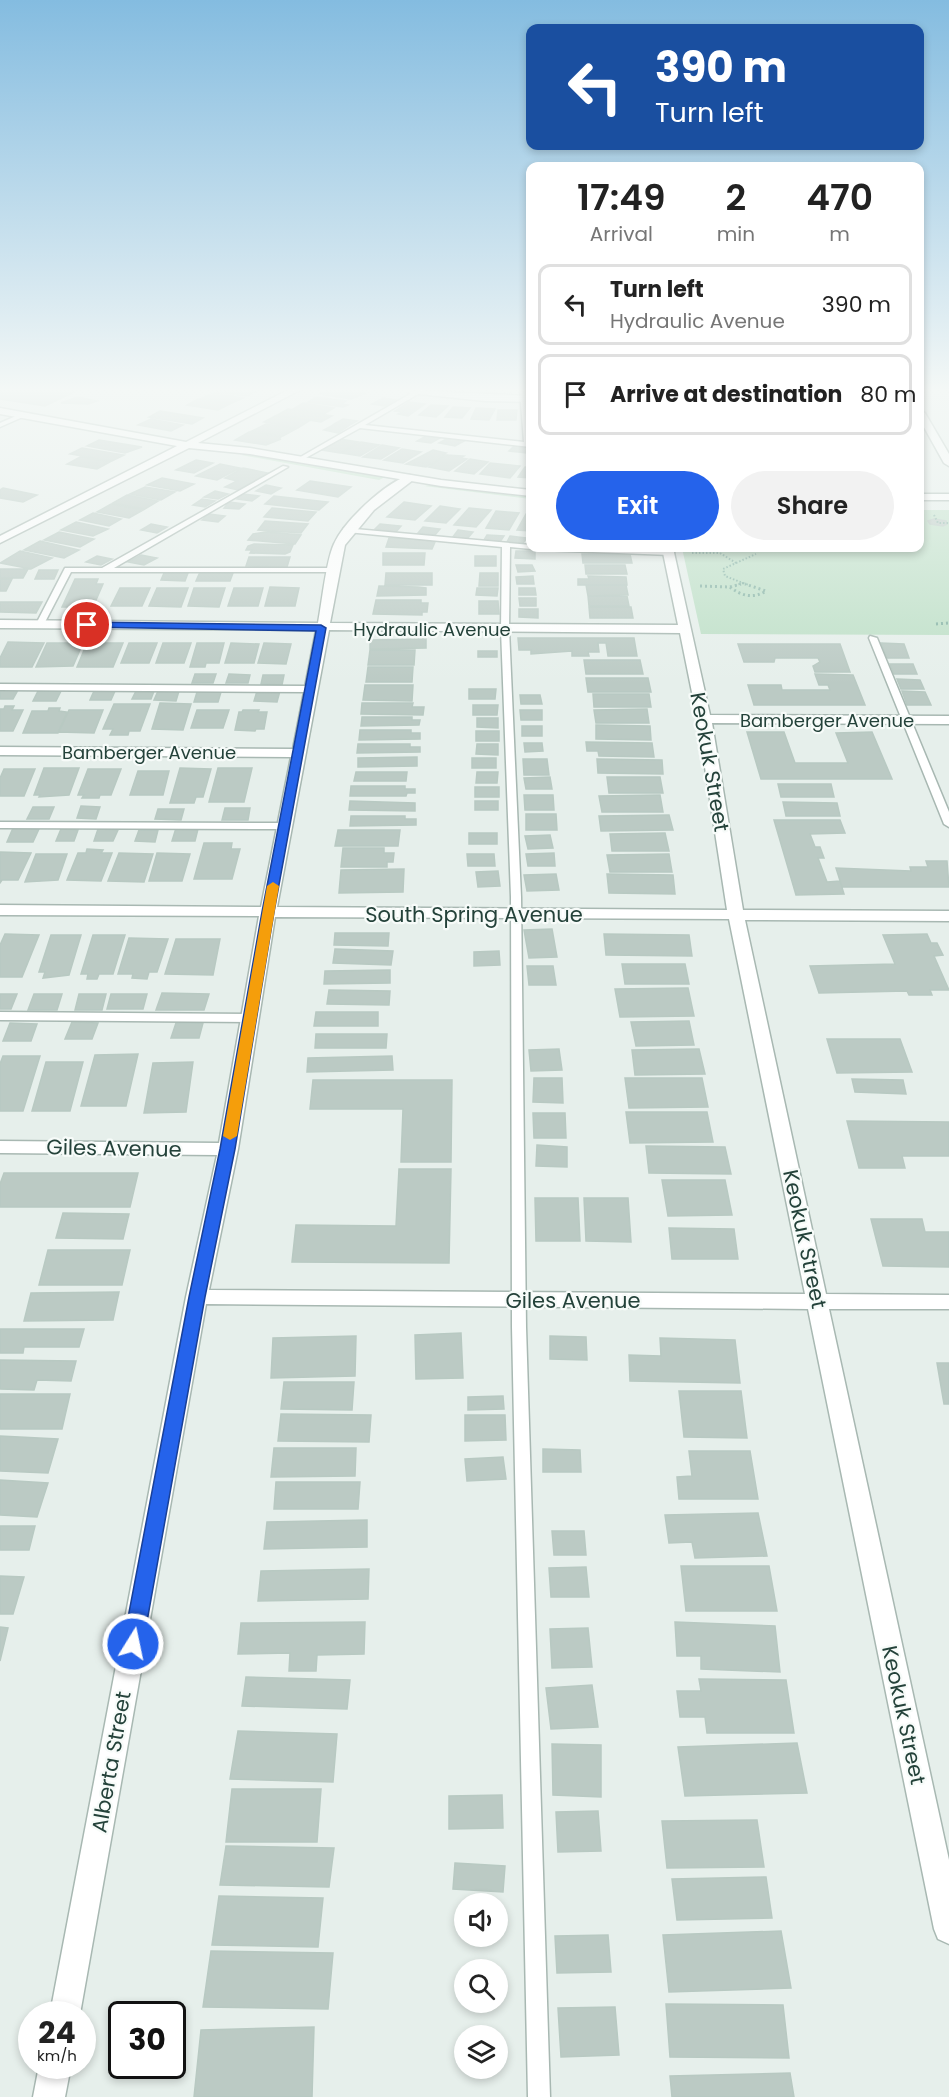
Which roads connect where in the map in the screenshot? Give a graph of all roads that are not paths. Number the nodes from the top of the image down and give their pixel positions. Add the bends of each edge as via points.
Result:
1 (103, 488) edge
2 (248, 488) edge
3 (395, 488) edge
4 (404, 488) edge
5 (490, 488) edge
6 (526, 492) edge
7 (924, 497) edge
8 (949, 497) edge
9 (526, 501) edge
10 (924, 506) edge
11 (949, 506) edge
12 (347, 530) junction
13 (0, 540) edge
14 (506, 545) junction
15 (526, 547) edge
16 (669, 552) edge
17 (104, 570) junction
18 (334, 570) junction
19 (0, 624) edge
20 (40, 624) junction
21 (321, 628) junction
22 (505, 629) junction
23 (684, 629) junction
24 (873, 638) dead end
25 (0, 687) edge
26 (310, 689) junction
27 (704, 719) junction
28 (906, 720) junction
29 (949, 720) edge
30 (0, 751) edge
31 (298, 753) junction
32 (949, 824) edge
33 (0, 825) edge
34 (285, 826) junction
35 (0, 910) edge
36 (268, 912) junction
37 (516, 915) junction
38 (736, 915) junction
39 (949, 916) edge
40 (0, 1016) edge
41 (250, 1018) junction
42 (0, 1147) edge
43 (228, 1149) junction
44 (197, 1297) junction
45 (519, 1299) junction
46 (818, 1301) junction
47 (949, 1302) edge
48 (949, 1929) edge
49 (67, 2001) edge
50 (52, 2079) edge
51 (49, 2097) edge
52 (539, 2097) edge

1 - 13 street
2 - 17 lane
3 - 12 street, Alberta Street
4 - 9 street
5 - 6 street
7 - 8 street
10 - 11 street
12 - 14 lane
12 - 18 street, Alberta Street
14 - 15 lane
14 - 22 lane
16 - 23 street, Keokuk Street
17 - 18 lane
17 - 20 lane via 68,570
18 - 21 street, Alberta Street
19 - 20 street, Hydraulic Avenue
20 - 21 street, Hydraulic Avenue
21 - 22 street, Hydraulic Avenue
21 - 26 street, Alberta Street
22 - 23 street, Hydraulic Avenue
22 - 37 lane
23 - 27 street, Keokuk Street
24 - 28 lane
25 - 26 lane
26 - 31 street, Alberta Street
27 - 28 street, Bamberger Avenue
27 - 38 street, Keokuk Street
28 - 29 street, Bamberger Avenue
28 - 32 lane
30 - 31 street, Bamberger Avenue
31 - 34 street, Alberta Street
33 - 34 lane
34 - 36 street, Alberta Street
35 - 36 street, South Spring Avenue
36 - 37 street, South Spring Avenue
36 - 41 street, Alberta Street
37 - 38 street, South Spring Avenue
37 - 45 lane
38 - 39 street, South Spring Avenue
38 - 46 street, Keokuk Street
40 - 41 lane
41 - 43 street, Alberta Street
42 - 43 street, Giles Avenue
43 - 44 street, Alberta Street
44 - 45 street, Giles Avenue
44 - 49 street, Alberta Street
45 - 46 street, Giles Avenue
45 - 52 lane
46 - 47 street, Giles Avenue
46 - 48 street, Keokuk Street
50 - 51 street

